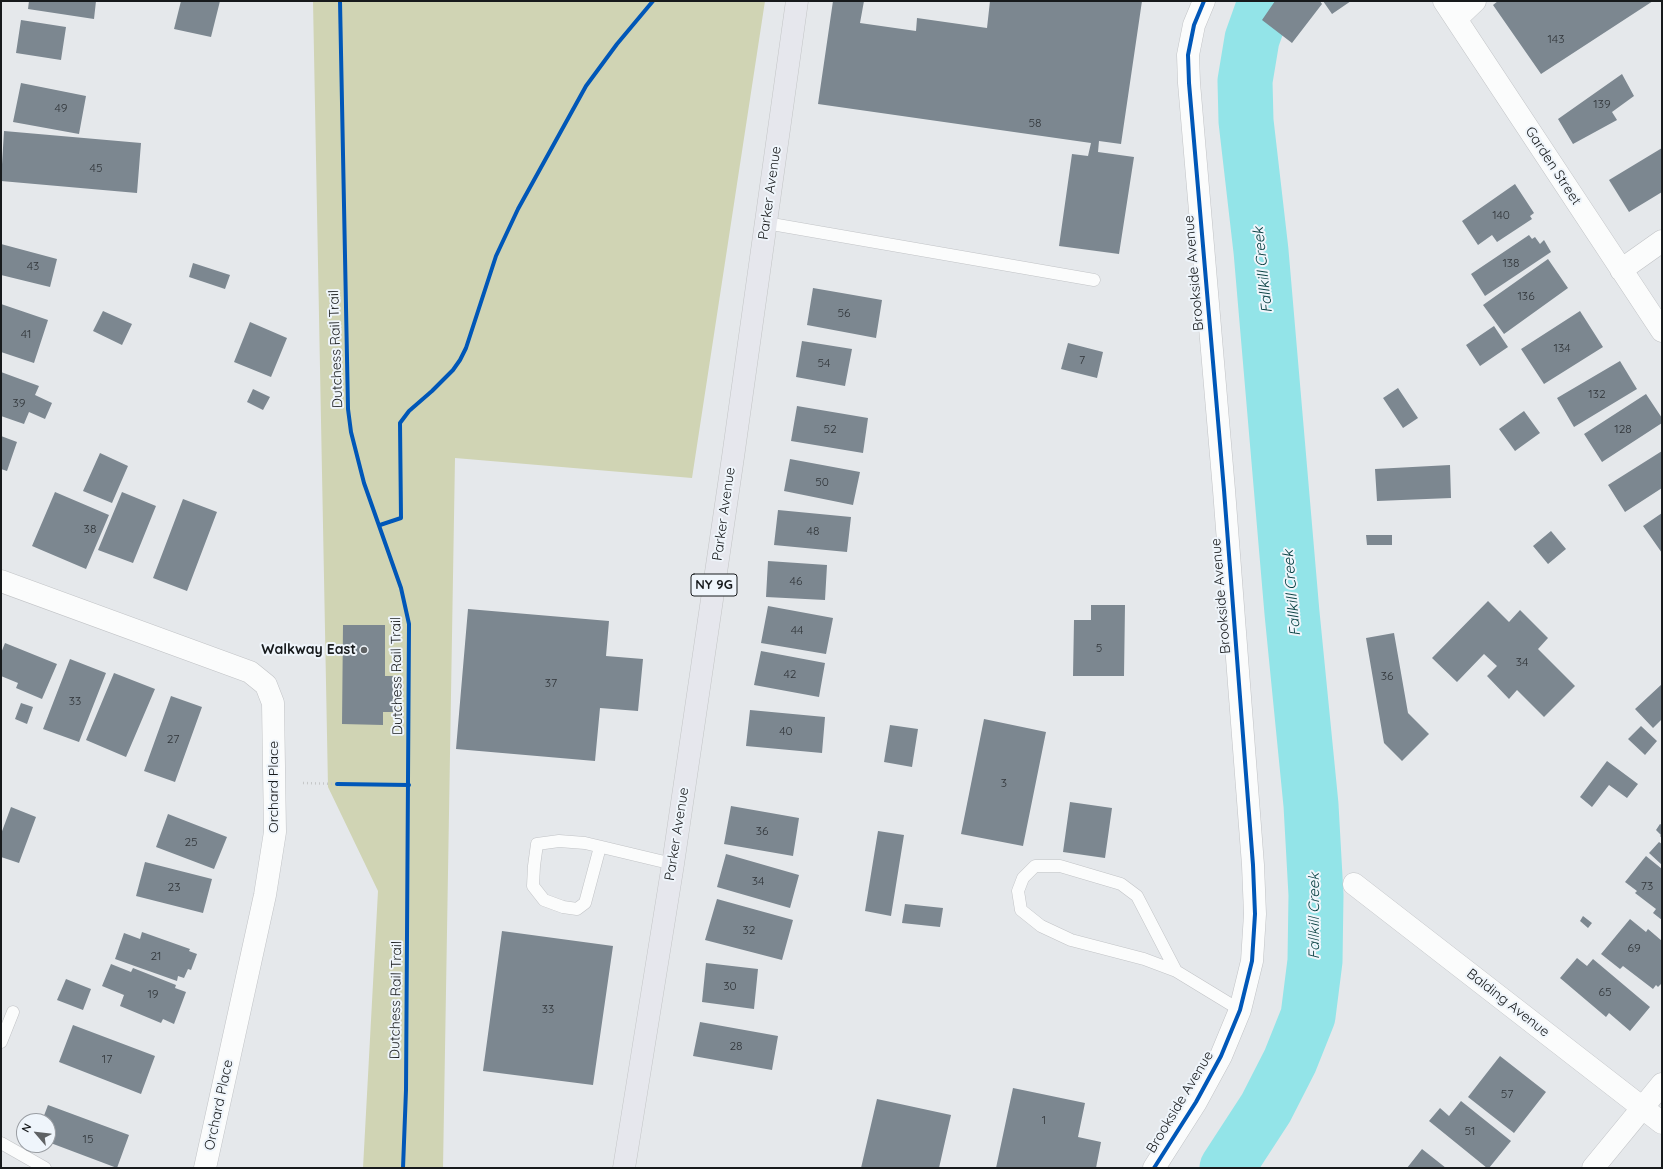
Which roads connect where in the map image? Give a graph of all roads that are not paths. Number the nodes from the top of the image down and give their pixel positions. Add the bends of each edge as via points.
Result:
1 (797, 1) edge
2 (1204, 1) edge
3 (1475, 1) edge
4 (1450, 10) edge
5 (766, 223) junction
6 (1662, 241) edge
7 (1621, 270) junction
8 (1094, 280) dead end
9 (1662, 331) edge
10 (1, 581) edge
11 (600, 847) junction
12 (672, 864) junction
13 (1354, 884) dead end
14 (1176, 971) junction
15 (1240, 1010) junction
16 (13, 1012) dead end
17 (1, 1042) edge
18 (1662, 1084) edge
19 (1643, 1108) junction
20 (1662, 1123) edge
21 (1, 1143) edge
22 (45, 1168) edge
23 (205, 1168) edge
24 (624, 1168) edge
25 (1154, 1168) edge
26 (1593, 1168) edge

1 - 5 main road, Parker Avenue / NY 9G
2 - 15 street, Brookside Avenue via 1194,24 1188,56 1189,83 1224,490 1255,900 1252,961
3 - 4 street
4 - 7 street, Garden Street
5 - 8 lane
5 - 12 main road, Parker Avenue / NY 9G
6 - 7 street
7 - 9 street, Garden Street
10 - 23 street, Orchard Place via 250,672 266,685 273,703 275,832 265,895
11 - 11 lane via 559,841 537,844 533,886 544,900 563,907 577,908 584,903
11 - 12 lane
12 - 24 main road, Parker Avenue / NY 9G
13 - 19 street, Balding Avenue
14 - 14 lane via 1144,959 1071,940 1041,926 1021,910 1018,891 1023,878 1036,866 1060,866 1121,884 1137,896
14 - 15 lane
15 - 25 street, Brookside Avenue via 1221,1056 1196,1102
16 - 17 lane
18 - 19 street
19 - 20 street, Balding Avenue
19 - 26 street
21 - 22 lane

